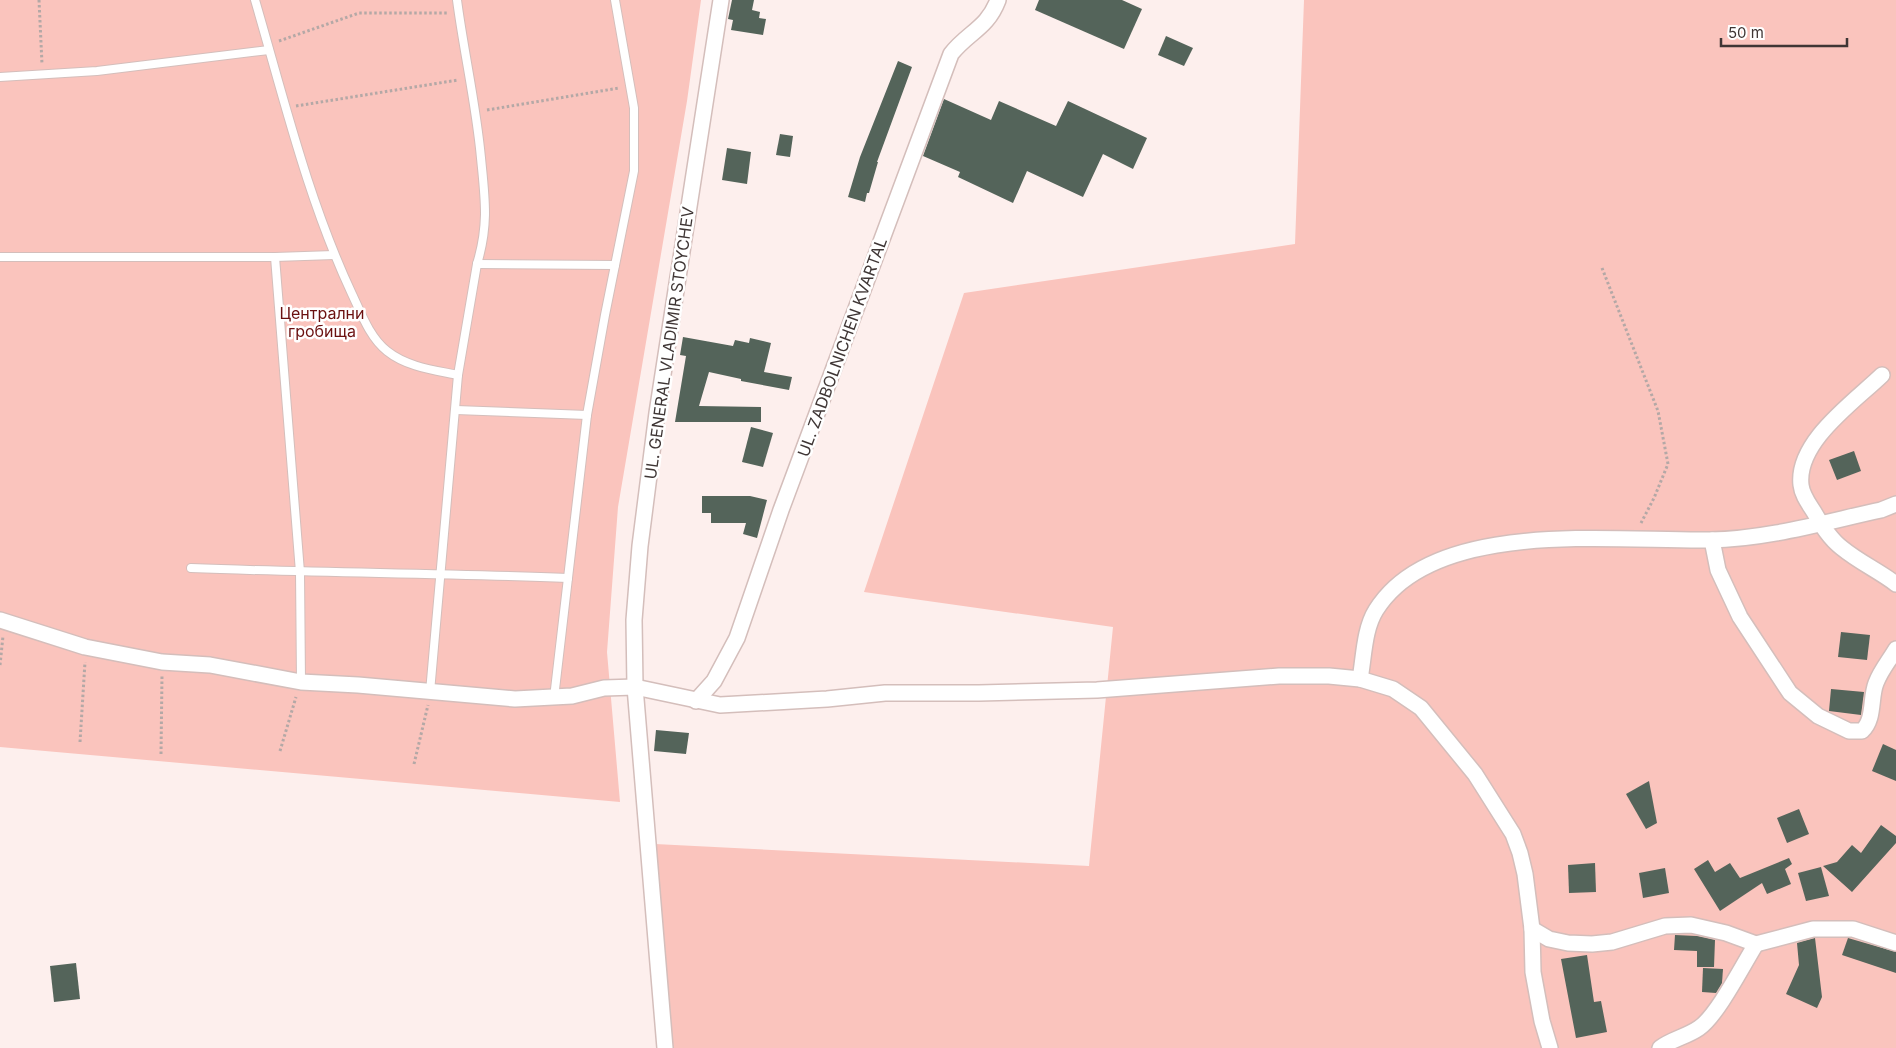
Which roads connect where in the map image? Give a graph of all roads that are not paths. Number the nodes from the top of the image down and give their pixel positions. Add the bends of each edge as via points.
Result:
1 (255, 0) edge
2 (456, 0) edge
3 (615, 0) edge
4 (721, 0) edge
5 (998, 0) edge
6 (269, 48) junction
7 (0, 76) edge
8 (334, 255) junction
9 (275, 257) junction
10 (0, 258) edge
11 (477, 264) junction
12 (615, 265) junction
13 (458, 375) junction
14 (1882, 375) dead end
15 (456, 410) junction
16 (587, 415) junction
17 (1896, 504) edge
18 (1820, 523) junction
19 (1712, 540) junction
20 (191, 568) dead end
21 (300, 572) junction
22 (440, 573) junction
23 (568, 578) junction
24 (1896, 584) edge
25 (2, 620) edge
26 (1896, 650) edge
27 (1360, 679) junction
28 (301, 682) junction
29 (635, 687) junction
30 (430, 692) junction
31 (554, 698) junction
32 (696, 701) junction
33 (1532, 929) junction
34 (1756, 944) junction
35 (1896, 944) edge
36 (665, 1048) edge
37 (1550, 1048) edge
38 (1660, 1048) edge

1 - 6 lane
2 - 11 lane via 476,111 486,210
3 - 12 lane via 634,108 634,171
4 - 29 street, UL. GENERAL VLADIMIR STOYCHEV via 657,413 640,546 634,620
5 - 32 street, UL. ZADBOLNICHEN KVARTAL via 994,12 978,31 960,42 951,54 781,510 737,638 714,681
6 - 7 lane via 97,71
6 - 8 lane
8 - 9 lane
8 - 13 lane via 367,326 386,350 410,364
9 - 10 lane
9 - 21 lane
11 - 12 lane
11 - 13 lane
12 - 16 lane
13 - 15 lane
14 - 18 street via 1818,436 1806,455 1801,487
15 - 16 lane
15 - 22 lane
16 - 23 lane
17 - 18 street
18 - 19 street via 1761,535
18 - 24 street via 1842,548
19 - 26 street via 1718,570 1740,618 1790,693 1818,716 1849,731 1862,731 1870,718 1875,686
19 - 27 street via 1541,541 1491,545 1452,555 1419,570 1391,590 1375,611 1367,634
20 - 21 lane
21 - 22 lane
21 - 28 lane
22 - 23 lane
22 - 30 lane
23 - 31 lane
25 - 28 street via 86,646 162,662 210,665
27 - 32 street via 1278,676 1097,690 885,693 720,706
27 - 33 street via 1393,689 1421,708 1475,774 1520,853
28 - 30 street
29 - 31 street via 604,688
29 - 32 street
29 - 36 street, UL. GENERAL VLADIMIR STOYCHEV
30 - 31 street via 515,699
33 - 34 street via 1550,939 1592,944 1612,942 1665,926 1691,925
33 - 37 street via 1533,972
34 - 35 street via 1813,929 1853,929
34 - 38 street via 1711,1017 1700,1028

